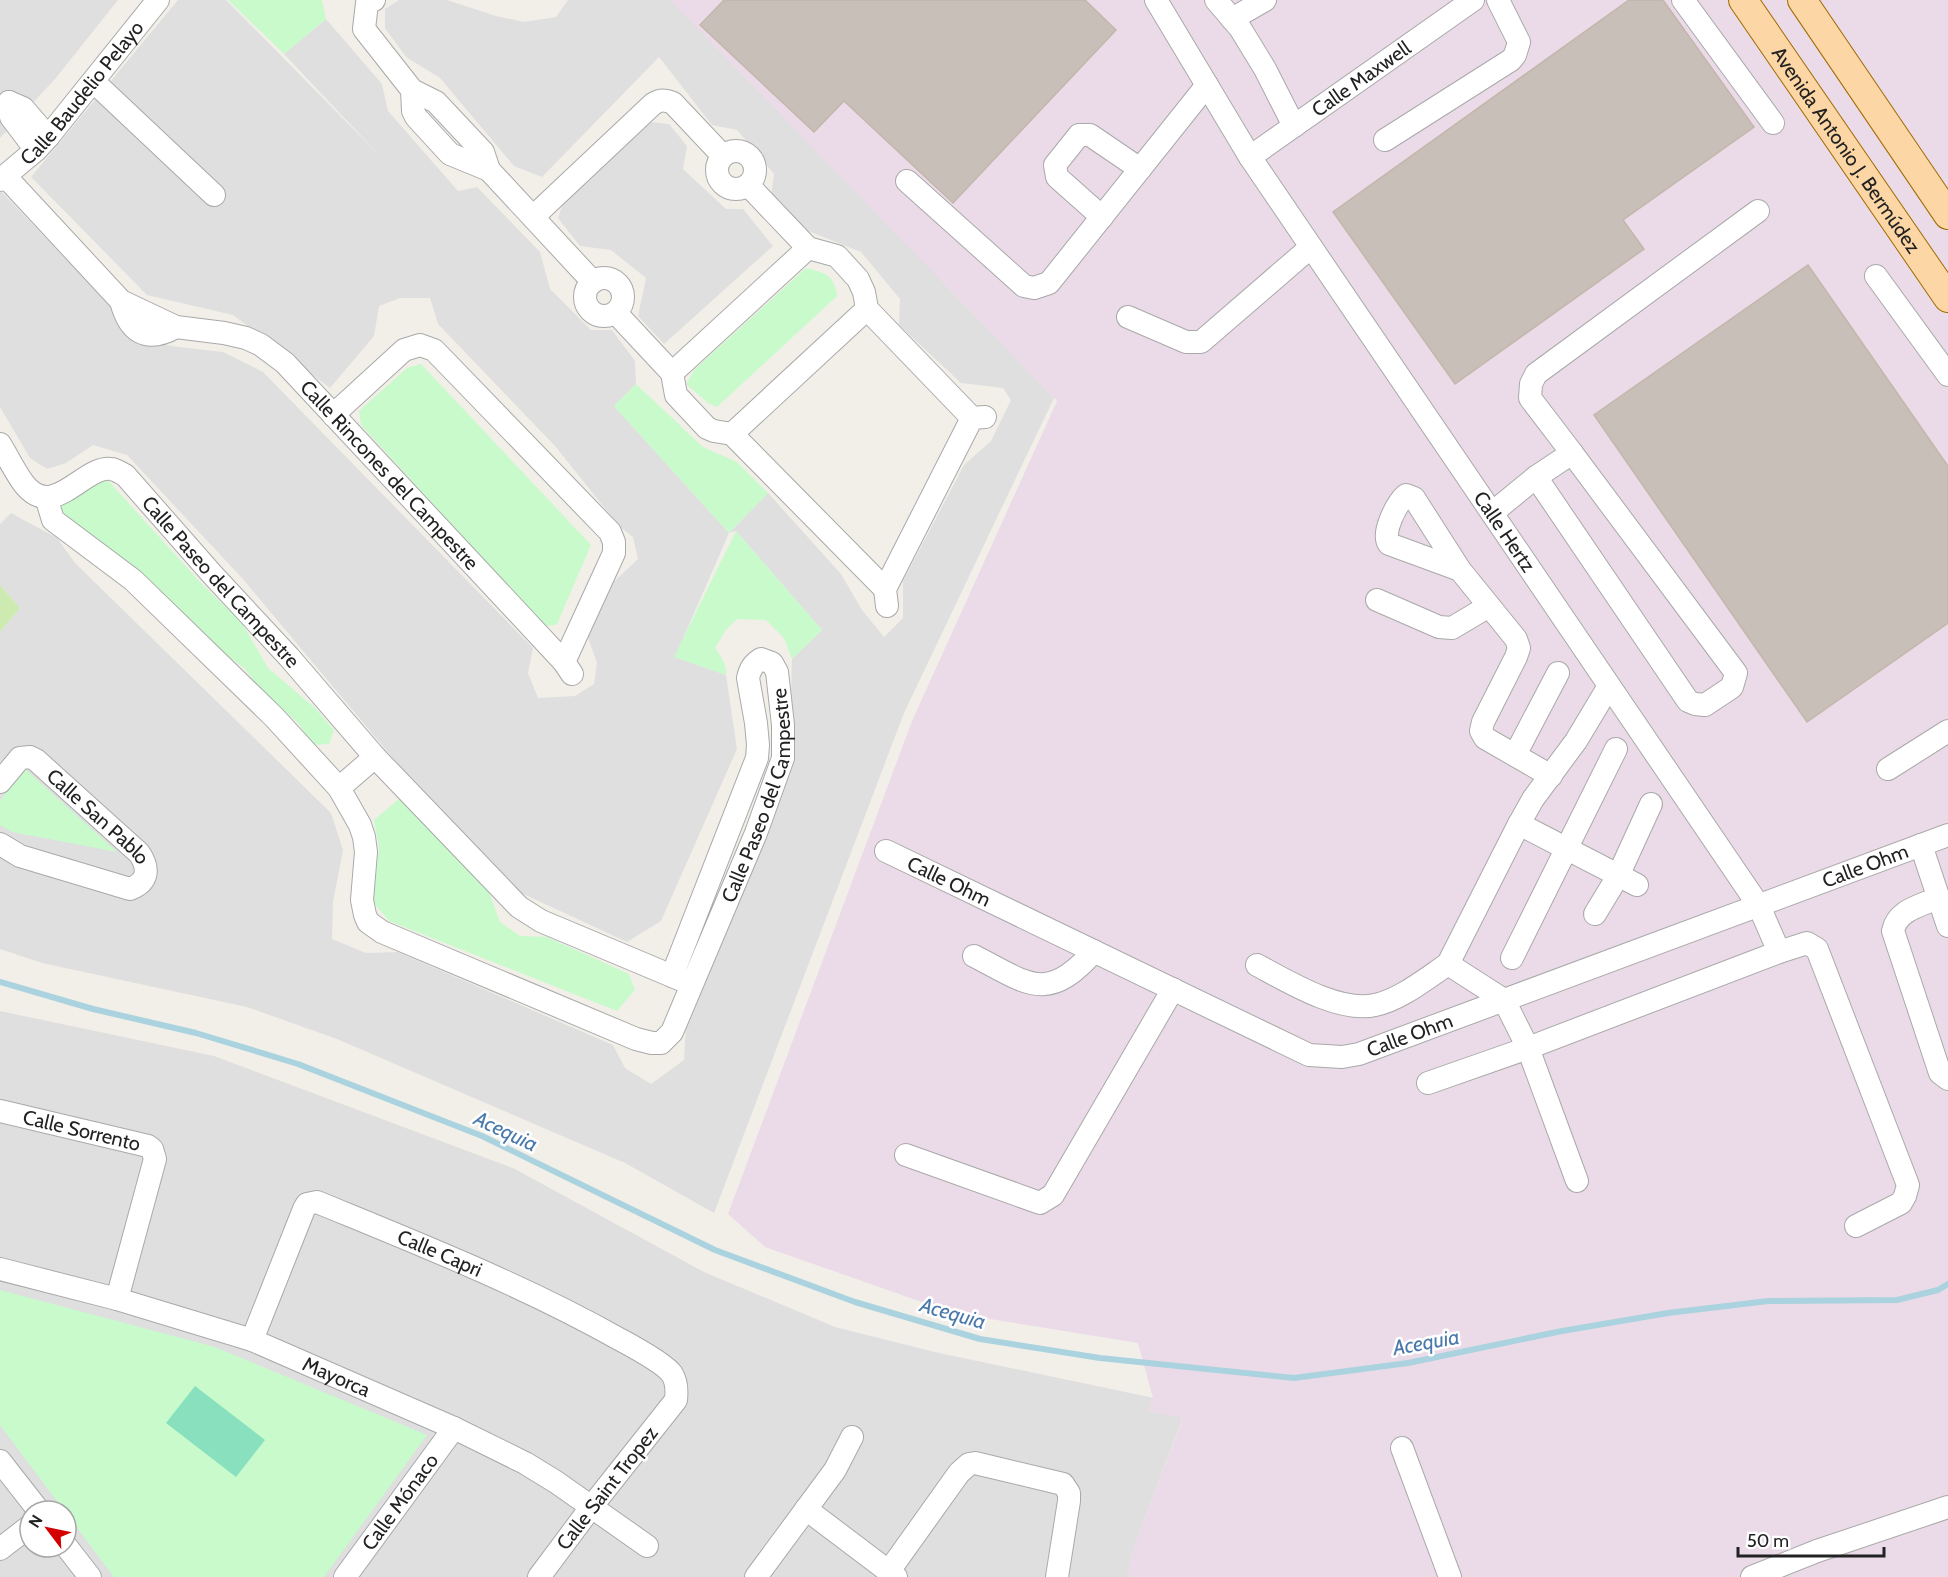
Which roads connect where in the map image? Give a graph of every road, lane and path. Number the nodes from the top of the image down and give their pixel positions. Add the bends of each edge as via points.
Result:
1 (1156, 0) edge
2 (1216, 0) edge
3 (1265, 0) edge
4 (1473, 0) edge
5 (1498, 0) edge
6 (1683, 0) edge
7 (1743, 0) edge
8 (1802, 0) edge
9 (365, 1) edge
10 (147, 4) edge
11 (1232, 19) junction
12 (94, 82) junction
13 (1207, 85) junction
14 (5, 96) edge
15 (1773, 123) dead end
16 (1294, 126) junction
17 (1385, 140) dead end
18 (42, 144) junction
19 (1250, 157) junction
20 (1140, 170) junction
21 (3, 178) edge
22 (907, 181) dead end
23 (214, 195) dead end
24 (1758, 211) dead end
25 (1948, 215) edge
26 (533, 217) junction
27 (1102, 217) junction
28 (1311, 247) junction
29 (808, 248) junction
30 (1876, 276) dead end
31 (1948, 298) edge
32 (867, 309) junction
33 (1128, 317) dead end
34 (672, 373) junction
35 (1948, 375) edge
36 (333, 415) junction
37 (732, 434) junction
38 (0, 444) edge
39 (1572, 453) junction
40 (1536, 477) junction
41 (46, 497) junction
42 (1492, 513) junction
43 (1460, 570) dead end
44 (1377, 600) dead end
45 (1489, 606) junction
46 (1558, 673) dead end
47 (1609, 686) junction
48 (1948, 731) edge
49 (1616, 749) dead end
50 (1515, 755) junction
51 (375, 757) junction
52 (1888, 769) dead end
53 (1551, 776) junction
54 (0, 782) edge
55 (339, 788) junction
56 (1652, 804) dead end
57 (733, 824) junction
58 (1519, 824) junction
59 (756, 833) junction
60 (1948, 835) edge
61 (0, 844) edge
62 (1921, 845) junction
63 (1567, 849) junction
64 (886, 851) dead end
65 (1628, 881) junction
66 (1938, 898) junction
67 (1759, 906) junction
68 (1595, 914) dead end
69 (1948, 926) edge
70 (1094, 951) junction
71 (1779, 952) junction
72 (974, 956) dead end
73 (1512, 958) dead end
74 (1448, 964) junction
75 (1257, 965) dead end
76 (682, 980) junction
77 (1173, 989) junction
78 (1504, 1000) junction
79 (1528, 1048) junction
80 (1948, 1079) edge
81 (1428, 1083) dead end
82 (0, 1111) edge
83 (906, 1155) dead end
84 (1577, 1181) dead end
85 (1856, 1226) dead end
86 (0, 1269) edge
87 (117, 1299) junction
88 (252, 1340) junction
89 (676, 1400) joint
90 (454, 1428) junction
91 (852, 1437) dead end
92 (1402, 1448) dead end
93 (0, 1461) edge
94 (30, 1499) edge
95 (592, 1506) junction
96 (1948, 1507) edge
97 (806, 1509) junction
98 (18, 1535) edge
99 (647, 1546) dead end
100 (0, 1549) edge
101 (76, 1559) edge
102 (892, 1574) edge
103 (90, 1577) edge
104 (345, 1577) edge
105 (539, 1577) edge
106 (756, 1577) edge
107 (1057, 1577) edge
108 (1450, 1577) edge
109 (1752, 1577) edge

1 - 13 street, Calle Hertz
2 - 11 street
3 - 11 street
4 - 16 street, Calle Maxwell
5 - 17 street via 1519,42 1511,60
6 - 15 street
7 - 31 main road, Avenida Antonio J. Bermúdez
8 - 25 main road
9 - 26 street via 364,29 412,90 416,117 450,154 489,171
10 - 12 street, Calle Baudelio Pelayo
11 - 16 street via 1265,69
12 - 18 street, Calle Baudelio Pelayo
12 - 23 street
13 - 19 street, Calle Hertz
13 - 20 street
14 - 18 street via 23,108
16 - 19 street, Calle Maxwell
18 - 21 street, Calle Baudelio Pelayo
19 - 28 street, Calle Hertz
20 - 27 street
20 - 27 street via 1090,135 1079,135 1055,165 1057,177
21 - 36 street, Calle Rincones del Campestre via 122,301 176,327 224,333 261,345 285,363
22 - 27 street via 1024,286 1034,288 1048,283
24 - 39 street via 1536,374 1530,398
26 - 29 street via 653,104 665,100 673,103 723,156 736,151 751,159 754,172 748,184
26 - 34 street via 593,282 609,278 622,287 623,302 616,313
28 - 33 street via 1201,342 1186,342
28 - 42 street, Calle Hertz
29 - 32 street via 837,256 858,279
29 - 34 street
30 - 35 street
32 - 37 street
32 - 37 street via 979,418 886,598
34 - 37 street via 676,395 707,428
36 - 36 street, Calle Rincones del Campestre via 404,350 428,347 610,532 614,553 568,668
38 - 41 street via 24,483
39 - 40 street
39 - 40 street via 1736,673 1732,687 1705,705 1688,701
40 - 42 street
41 - 51 street, Calle Paseo del Campestre via 102,470 113,469 125,475
41 - 55 street, Calle Paseo del Campestre via 53,520 133,580 274,717
42 - 47 street, Calle Hertz
43 - 45 street
44 - 45 street via 1439,627 1452,628
45 - 50 street via 1519,648 1481,731 1485,738
46 - 50 street
47 - 53 street
47 - 67 street, Calle Hertz
48 - 52 street
49 - 63 street
50 - 53 street
51 - 55 street
51 - 76 street, Calle Paseo del Campestre via 519,907 541,921
53 - 58 street
54 - 61 street, Calle San Pablo via 20,758 36,760 139,853 146,863 146,872 130,890 20,856
55 - 76 street, Calle Paseo del Campestre via 364,837 362,900 368,922 375,928 652,1043 662,1042 672,1032
56 - 65 street
57 - 59 street
57 - 59 street, Calle Paseo del Campestre via 757,758 748,678 755,662 761,659 772,663 777,672 783,758
57 - 76 street, Calle Paseo del Campestre
58 - 63 street
58 - 74 street
59 - 76 street, Calle Paseo del Campestre
60 - 62 street, Calle Ohm
62 - 66 street
62 - 67 street, Calle Ohm
63 - 65 street
63 - 73 street
64 - 70 street, Calle Ohm
65 - 68 street
66 - 69 street
66 - 80 street via 1899,916 1893,931 1940,1073
67 - 71 street, Calle Hertz
67 - 78 street, Calle Ohm
70 - 72 street via 1077,970 1044,985 1020,980
70 - 77 street, Calle Ohm
71 - 79 street
71 - 85 street via 1806,943 1817,948 1908,1185 1901,1203
74 - 75 street via 1404,993 1374,1005 1347,1004 1315,995
74 - 78 street
77 - 78 street, Calle Ohm via 1310,1055 1327,1057 1359,1054
77 - 83 street via 1053,1195 1046,1200 1040,1203
78 - 79 street
79 - 81 street
79 - 84 street
82 - 87 street, Calle Sorrento via 152,1149 155,1160
86 - 87 street, Mayorca
87 - 88 street, Mayorca
88 - 89 street, Calle Capri via 304,1209 317,1202 437,1252 601,1329 671,1372
88 - 90 street, Mayorca
89 - 95 street, Calle Saint Tropez
90 - 95 street, Mayorca via 525,1463
90 - 104 street, Calle Mónaco
91 - 97 street via 835,1470
92 - 108 street
93 - 94 street
95 - 99 street, Mayorca
95 - 105 street, Calle Saint Tropez
96 - 109 street
97 - 102 street
97 - 106 street
98 - 100 street
101 - 103 street
102 - 107 street via 959,1473 975,1463 1063,1484 1066,1488 1069,1501

